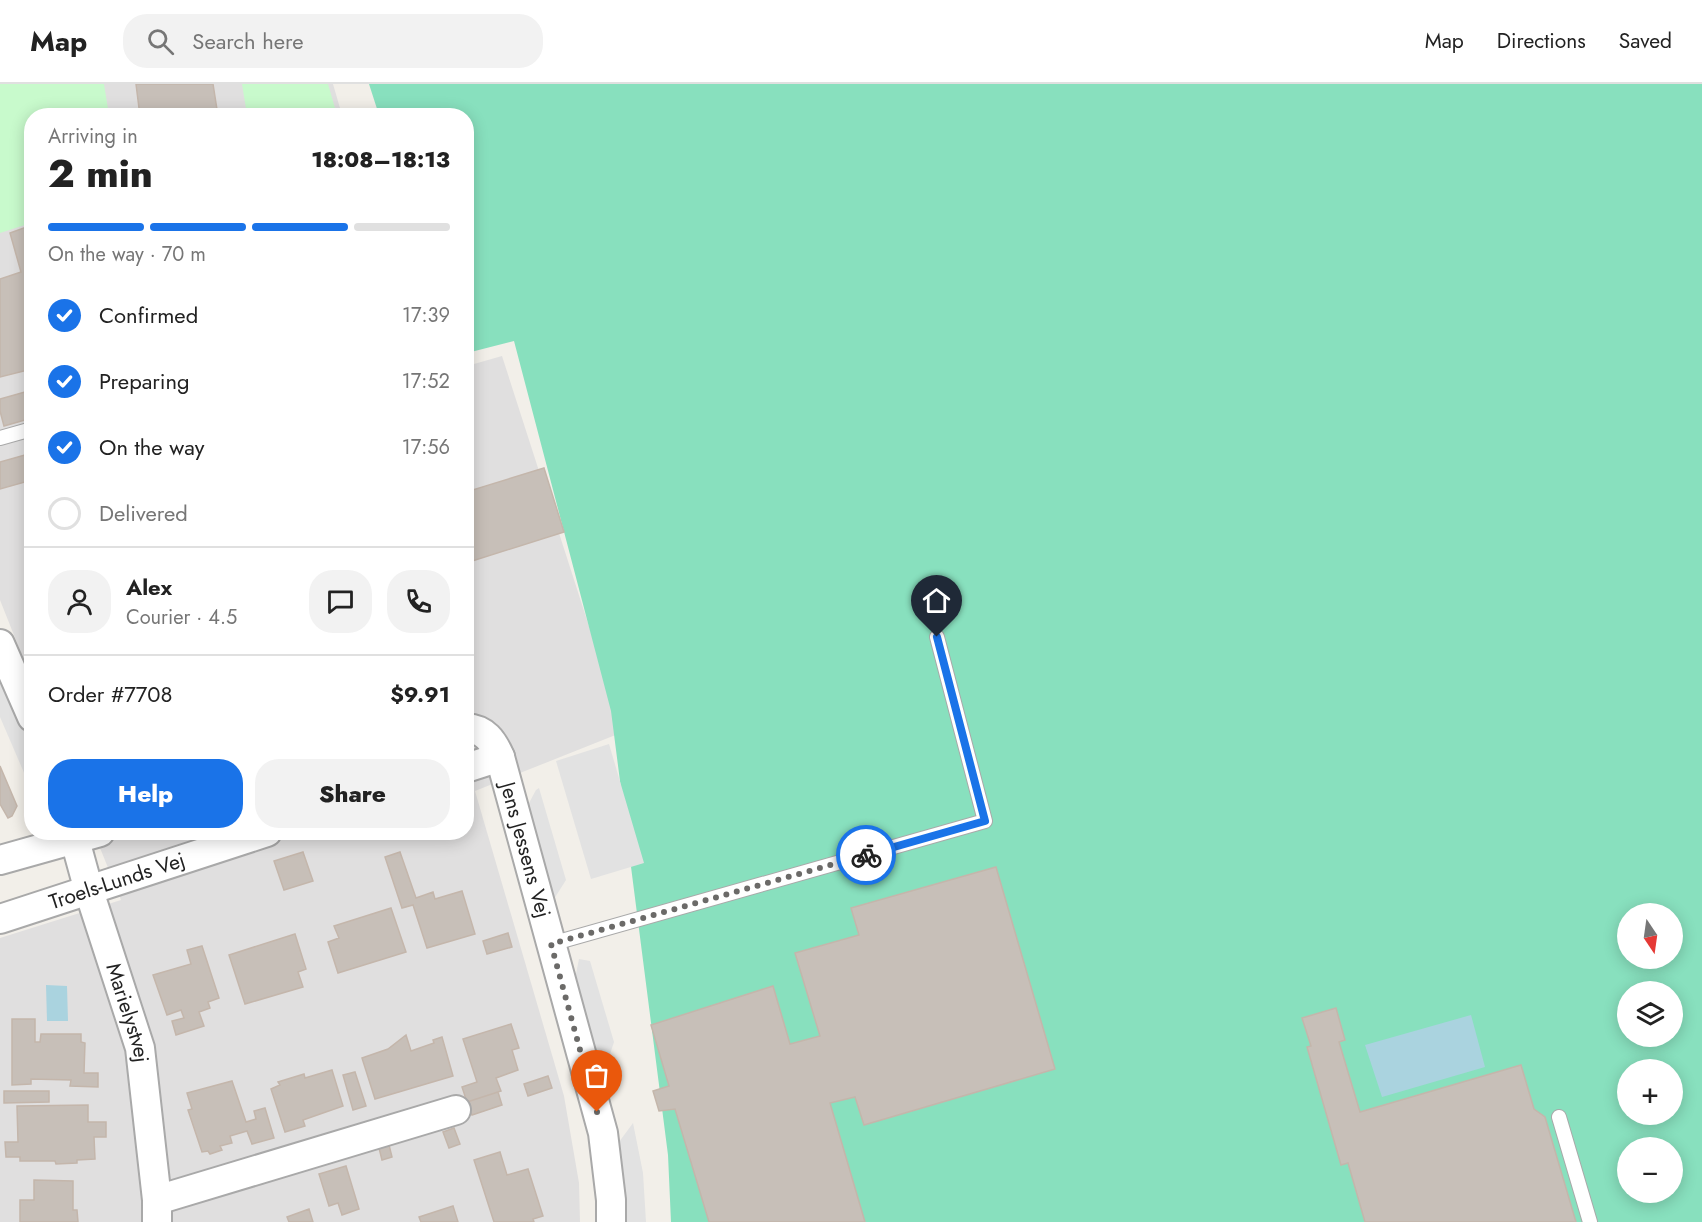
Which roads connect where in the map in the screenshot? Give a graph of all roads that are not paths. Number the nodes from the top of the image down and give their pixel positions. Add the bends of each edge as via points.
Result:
1 (24, 431) edge
2 (0, 438) edge
3 (937, 637) dead end
4 (0, 644) edge
5 (24, 699) edge
6 (474, 729) edge
7 (500, 757) junction
8 (474, 765) edge
9 (67, 840) edge
10 (84, 840) edge
11 (243, 840) edge
12 (0, 860) edge
13 (89, 891) junction
14 (0, 919) edge
15 (551, 944) junction
16 (456, 1110) dead end
17 (1558, 1117) dead end
18 (157, 1211) edge
19 (612, 1222) edge
20 (1590, 1222) edge

1 - 2 lane
3 - 15 lane via 985,821
4 - 5 street
6 - 7 street via 492,739
7 - 8 street
7 - 15 street, Jens Jessens Vej
9 - 12 street
10 - 13 street, Marielystvej
11 - 13 street, Troels-Lunds Vej
13 - 14 street, Troels-Lunds Vej
13 - 18 street, Marielystvej via 140,1048
15 - 19 street, Jens Jessens Vej via 603,1133
16 - 18 street, Marielystvej
17 - 20 lane

